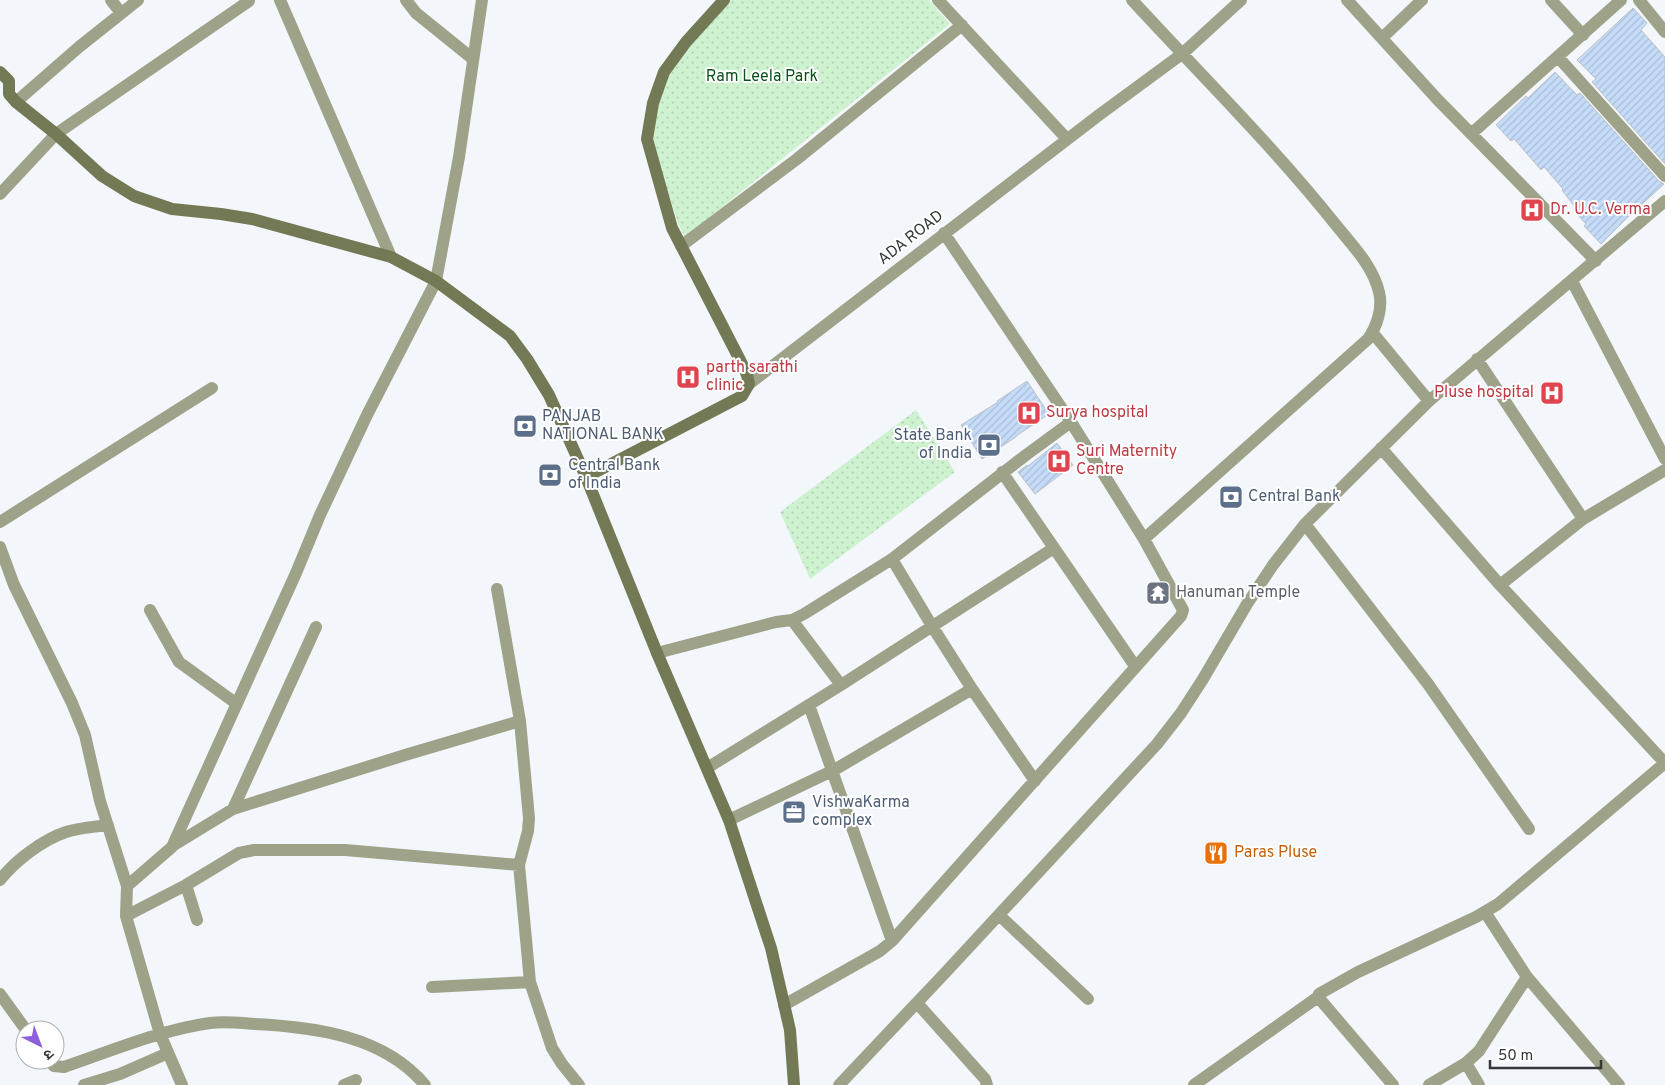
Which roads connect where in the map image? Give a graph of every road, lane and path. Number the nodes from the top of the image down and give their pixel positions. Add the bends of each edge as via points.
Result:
1 (111, 0) edge
2 (138, 0) edge
3 (280, 0) edge
4 (406, 0) edge
5 (482, 0) edge
6 (724, 0) edge
7 (938, 0) edge
8 (1132, 0) edge
9 (1241, 0) edge
10 (1347, 0) edge
11 (1422, 0) edge
12 (1551, 0) edge
13 (1621, 0) edge
14 (1639, 0) edge
15 (249, 1) dead end
16 (121, 13) junction
17 (962, 25) junction
18 (1665, 32) edge
19 (1583, 35) junction
20 (1382, 38) junction
21 (1182, 54) junction
22 (1558, 56) junction
23 (473, 59) junction
24 (0, 72) edge
25 (9, 97) edge
26 (56, 134) junction
27 (1471, 134) junction
28 (1067, 139) junction
29 (1665, 176) edge
30 (0, 194) edge
31 (1665, 201) edge
32 (944, 233) junction
33 (681, 246) junction
34 (392, 257) junction
35 (1596, 261) junction
36 (436, 280) junction
37 (1572, 281) junction
38 (1372, 332) junction
39 (1477, 359) junction
40 (749, 384) junction
41 (212, 388) dead end
42 (1429, 401) junction
43 (1071, 422) junction
44 (1381, 448) junction
45 (1665, 459) edge
46 (1665, 470) edge
47 (1002, 472) junction
48 (586, 477) junction
49 (1583, 519) junction
50 (0, 522) edge
51 (1305, 524) junction
52 (1144, 540) junction
53 (0, 547) edge
54 (1054, 548) junction
55 (892, 559) junction
56 (1500, 585) junction
57 (497, 589) dead end
58 (150, 610) dead end
59 (792, 620) junction
60 (932, 626) junction
61 (316, 627) dead end
62 (657, 653) junction
63 (1135, 666) junction
64 (841, 685) junction
65 (972, 689) junction
66 (237, 704) junction
67 (809, 705) junction
68 (520, 721) junction
69 (1665, 763) edge
70 (707, 768) junction
71 (834, 770) junction
72 (1036, 781) junction
73 (233, 809) junction
74 (729, 820) junction
75 (108, 824) junction
76 (1529, 829) dead end
77 (172, 848) junction
78 (519, 865) junction
79 (0, 880) edge
80 (186, 885) junction
81 (126, 886) junction
82 (999, 914) junction
83 (126, 916) junction
84 (1487, 916) junction
85 (197, 920) dead end
86 (892, 941) junction
87 (1527, 977) junction
88 (530, 982) junction
89 (432, 987) dead end
90 (0, 994) edge
91 (1088, 999) dead end
92 (918, 1002) junction
93 (1323, 1003) junction
94 (784, 1005) junction
95 (19, 1020) edge
96 (160, 1034) junction
97 (168, 1053) junction
98 (1466, 1063) junction
99 (65, 1067) edge
100 (356, 1080) dead end
101 (84, 1085) edge
102 (182, 1085) edge
103 (344, 1085) edge
104 (425, 1085) edge
105 (579, 1085) edge
106 (794, 1085) edge
107 (839, 1085) edge
108 (988, 1085) edge
109 (1194, 1085) edge
110 (1393, 1085) edge
111 (1430, 1085) edge
112 (1479, 1085) edge
113 (1619, 1085) edge

1 - 16 street
2 - 16 street
3 - 34 street
4 - 23 street via 416,13
5 - 23 street
6 - 33 main road via 664,72 648,123 649,151 672,228
7 - 17 street
8 - 21 street
9 - 21 street, ADA ROAD
10 - 20 street
11 - 20 street
12 - 19 street
13 - 19 street
14 - 18 street
15 - 26 street
16 - 25 street
17 - 28 street
17 - 33 street via 797,159
19 - 22 street
20 - 27 street
21 - 28 street, ADA ROAD
21 - 38 street via 1309,191 1366,264 1379,292 1379,317
22 - 27 street
22 - 29 street
23 - 36 street
24 - 25 main road via 9,81
25 - 26 main road
26 - 30 street
26 - 34 main road via 102,176 134,196 172,209 252,220
27 - 35 street
28 - 32 street, ADA ROAD
31 - 35 street
32 - 40 street, ADA ROAD
32 - 43 street
33 - 40 main road via 740,360
34 - 36 main road
35 - 37 street
36 - 48 main road via 510,336 550,395
36 - 66 street via 355,440
37 - 39 street
37 - 45 street
38 - 42 street
38 - 52 street
39 - 42 street
39 - 49 street
40 - 48 main road, ADA ROAD via 742,396
41 - 50 street
42 - 44 street
43 - 47 street
43 - 52 street
44 - 51 street
44 - 56 street
46 - 49 street
47 - 54 street
47 - 55 street
48 - 62 main road
49 - 56 street
51 - 76 street via 1428,684
51 - 82 street via 1273,565 1185,706 1157,744
52 - 63 street via 1183,610
53 - 75 street via 14,585 76,711
54 - 60 street
54 - 63 street
55 - 59 street
55 - 60 street
56 - 69 street
57 - 68 street
58 - 66 street via 184,668
59 - 62 street
59 - 64 street
60 - 64 street
60 - 65 street
61 - 73 street
62 - 70 main road
63 - 72 street
64 - 67 street
65 - 71 street
65 - 72 street
66 - 77 street
67 - 70 street
67 - 71 street
68 - 73 street
68 - 78 street via 529,818
69 - 84 street
70 - 74 main road
71 - 74 street
71 - 86 street
72 - 86 street
73 - 77 street via 175,843
74 - 94 main road via 771,948
75 - 79 street via 65,832 32,850
75 - 81 street
77 - 81 street
78 - 80 street via 345,850 254,850 239,853
78 - 88 street
80 - 83 street
80 - 85 street
81 - 83 street
82 - 91 street
82 - 92 street
83 - 96 street
84 - 87 street
84 - 93 street via 1358,972 1319,994
86 - 94 street
87 - 98 street via 1482,1046
87 - 113 street
88 - 89 street
88 - 105 street via 552,1048
90 - 95 street
92 - 107 street
92 - 108 street
93 - 109 street
93 - 110 street
94 - 106 main road via 791,1040
96 - 97 street
96 - 99 street
96 - 104 street via 216,1023 296,1026 344,1035 388,1053 416,1073
97 - 101 street via 120,1074
97 - 102 street
98 - 111 street
98 - 112 street
100 - 103 street

